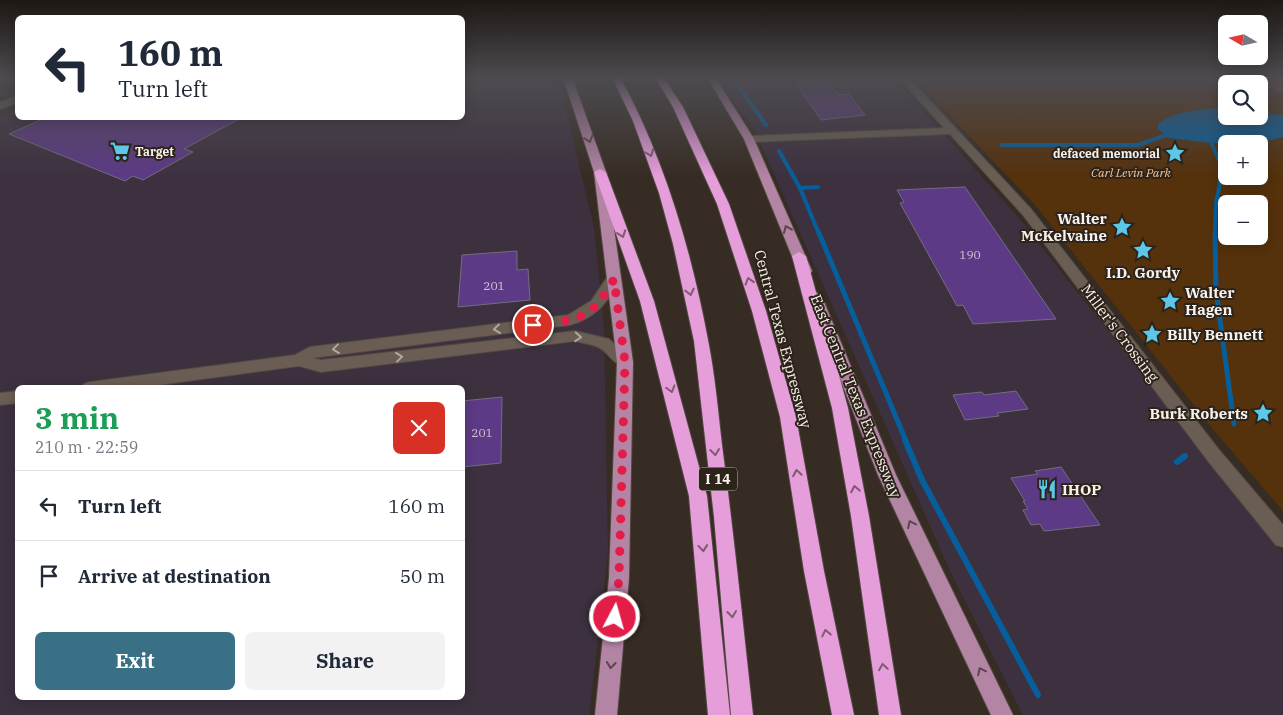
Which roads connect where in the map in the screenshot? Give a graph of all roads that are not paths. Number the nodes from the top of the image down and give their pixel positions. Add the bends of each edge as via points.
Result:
1 (580, 110) edge
2 (632, 110) edge
3 (678, 110) edge
4 (731, 110) edge
5 (934, 110) edge
6 (952, 131) junction
7 (748, 139) junction
8 (600, 172) junction
9 (799, 256) junction
10 (614, 279) junction
11 (299, 360) junction
12 (625, 362) junction
13 (112, 385) edge
14 (15, 397) edge
15 (0, 399) edge
16 (1283, 539) edge
17 (606, 715) edge
18 (719, 715) edge
19 (742, 715) edge
20 (843, 715) edge
21 (890, 715) edge
22 (1002, 715) edge

1 -> 8 main road
2 -> 19 highway, I 14 via 665,193 701,341 723,516
20 -> 3 highway, Central Texas Expressway via 788,417 759,311 722,204
4 - 7 main road, East Central Texas Expressway
5 - 6 street, Miller's Crossing
6 - 7 street
6 - 16 street, Miller's Crossing via 1027,212 1214,456
9 -> 7 main road, East Central Texas Expressway
8 - 10 main road
8 -> 18 highway via 646,301 698,496
21 -> 9 highway via 840,408
22 -> 9 main road, East Central Texas Expressway via 887,475
10 -> 11 street via 602,300 589,313 570,320 310,352
10 - 12 main road
11 -> 12 street via 322,366 575,336 604,343
11 - 13 street
12 -> 17 main road via 619,578
14 - 15 street

